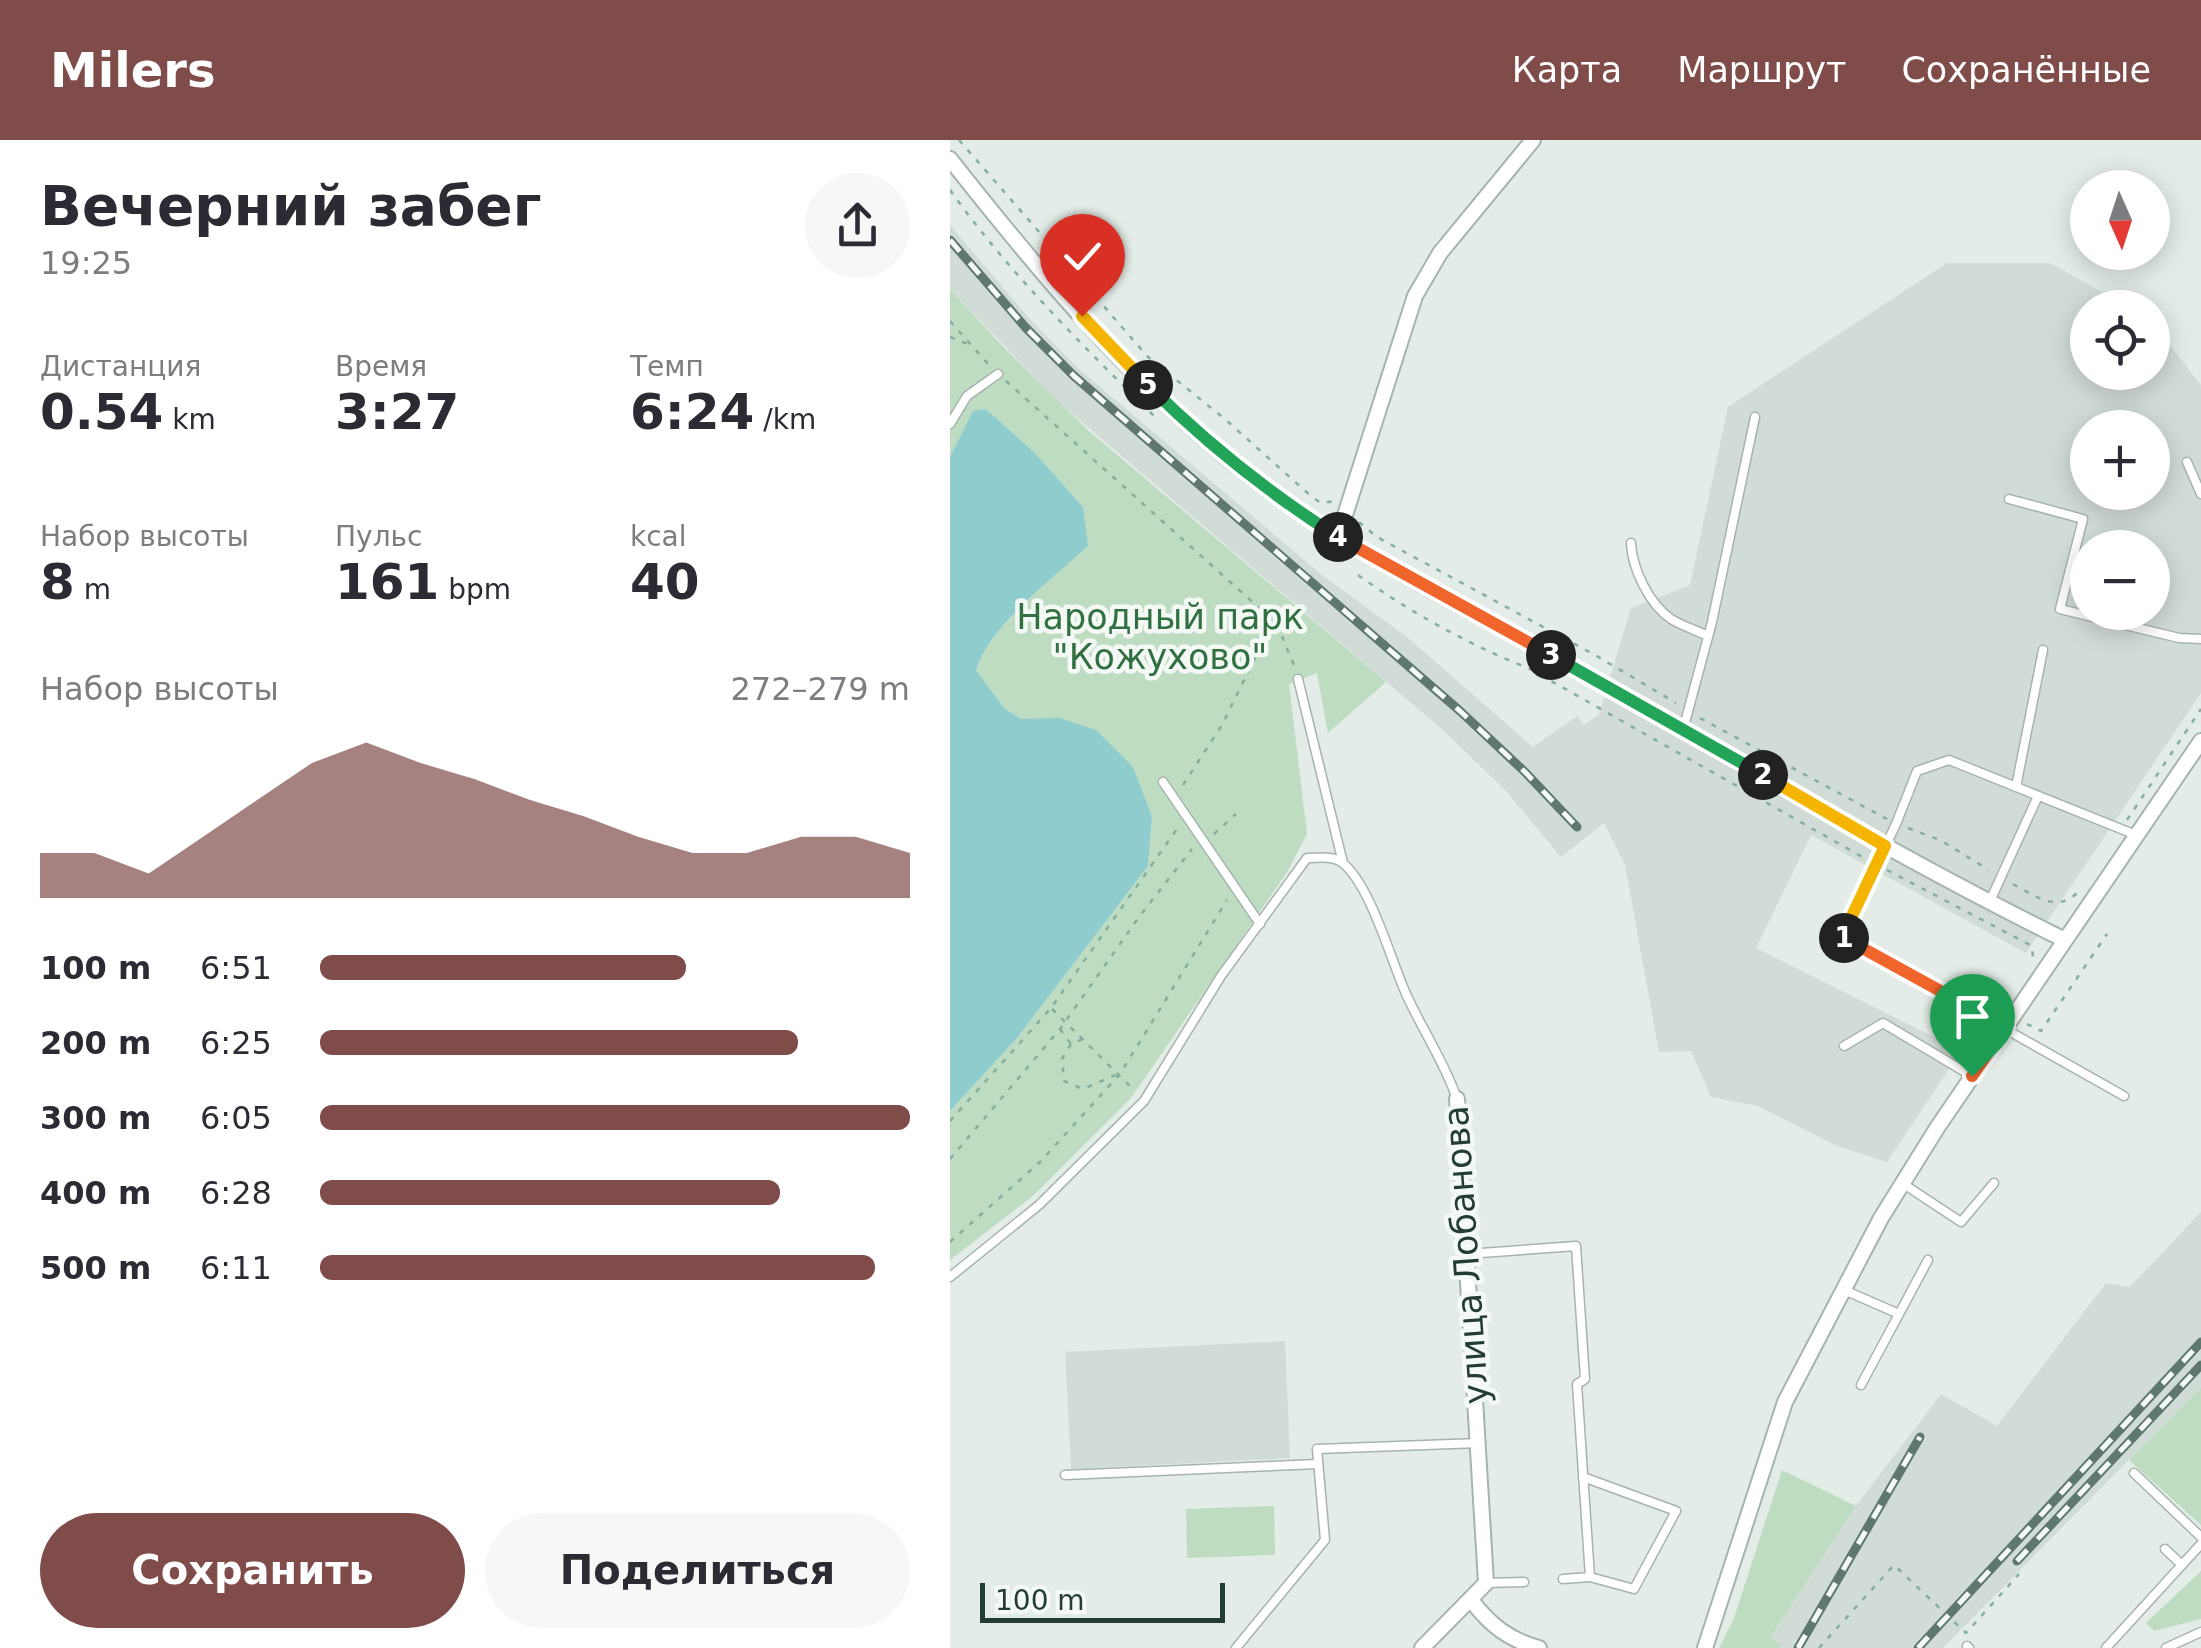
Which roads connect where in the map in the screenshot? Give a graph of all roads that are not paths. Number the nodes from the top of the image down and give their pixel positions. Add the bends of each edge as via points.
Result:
1 (1533, 140) edge
2 (950, 159) edge
3 (998, 374) road end
4 (1755, 418) dead end
5 (950, 424) edge
6 (2187, 462) dead end
7 (2201, 494) edge
8 (2009, 499) dead end
9 (1338, 537) junction
10 (1631, 543) dead end
11 (1708, 636) junction
12 (2201, 639) edge
13 (2043, 650) dead end
14 (1298, 679) road end
15 (1683, 730) junction
16 (2201, 741) edge
17 (1162, 782) dead end
18 (2016, 787) junction
19 (2038, 796) junction
20 (2129, 831) junction
21 (1885, 846) junction
22 (1343, 863) junction
23 (1990, 902) junction
24 (1260, 924) junction
25 (2065, 940) junction
26 (2006, 1027) junction
27 (1844, 1046) dead end
28 (1972, 1076) junction
29 (2124, 1096) dead end
30 (1457, 1099) joint
31 (1902, 1183) junction
32 (1994, 1183) dead end
33 (1467, 1254) junction
34 (1928, 1260) dead end
35 (950, 1277) edge
36 (1844, 1290) junction
37 (1899, 1314) junction
38 (1861, 1385) dead end
39 (1479, 1443) junction
40 (1318, 1464) junction
41 (2134, 1473) dead end
42 (1065, 1475) dead end
43 (1583, 1477) junction
44 (2201, 1540) edge
45 (2165, 1549) dead end
46 (2182, 1565) junction
47 (1590, 1577) junction
48 (1562, 1579) dead end
49 (1486, 1582) junction
50 (1524, 1582) dead end
51 (1471, 1600) junction
52 (2201, 1632) edge
53 (1236, 1648) edge
54 (1422, 1648) edge
55 (1538, 1648) edge
56 (1705, 1648) edge
57 (2106, 1648) edge
58 (2166, 1648) edge

1 - 9 street via 1440,253 1415,296
2 - 9 street via 1168,406
3 - 5 lane via 967,396
4 - 11 lane
6 - 7 lane
8 - 12 lane via 2082,519 2060,609
9 - 15 street
10 - 11 lane via 1632,560 1668,618
11 - 15 lane
13 - 18 lane
14 - 22 lane, улица Лобанова
15 - 21 street
16 - 20 street
17 - 24 lane
18 - 19 lane
18 - 21 lane via 1949,760 1918,771
19 - 20 lane
19 - 23 lane
20 - 25 street
21 - 23 street
21 - 26 lane via 1842,937
22 - 24 lane via 1307,858
22 - 30 lane, улица Лобанова via 1376,916
23 - 25 street
24 - 35 lane via 1144,1101 1039,1205
25 - 26 street
26 - 28 street
26 - 29 lane
27 - 28 lane via 1883,1024
28 - 31 street
30 - 33 street, улица Лобанова
31 - 32 lane via 1961,1222
31 - 36 street
33 - 39 street, улица Лобанова
33 - 43 lane via 1576,1246
34 - 37 lane
36 - 37 lane
36 - 56 street via 1785,1402
37 - 38 lane
39 - 40 lane via 1317,1449
39 - 49 street, улица Лобанова
40 - 42 lane
40 - 53 lane via 1325,1540
41 - 44 lane
43 - 47 lane
43 - 47 lane via 1676,1511 1634,1589
44 - 46 lane
45 - 46 lane
46 - 57 lane
47 - 48 lane
49 - 50 lane
49 - 51 street
51 - 54 street
51 - 55 street via 1488,1622
52 - 58 lane

